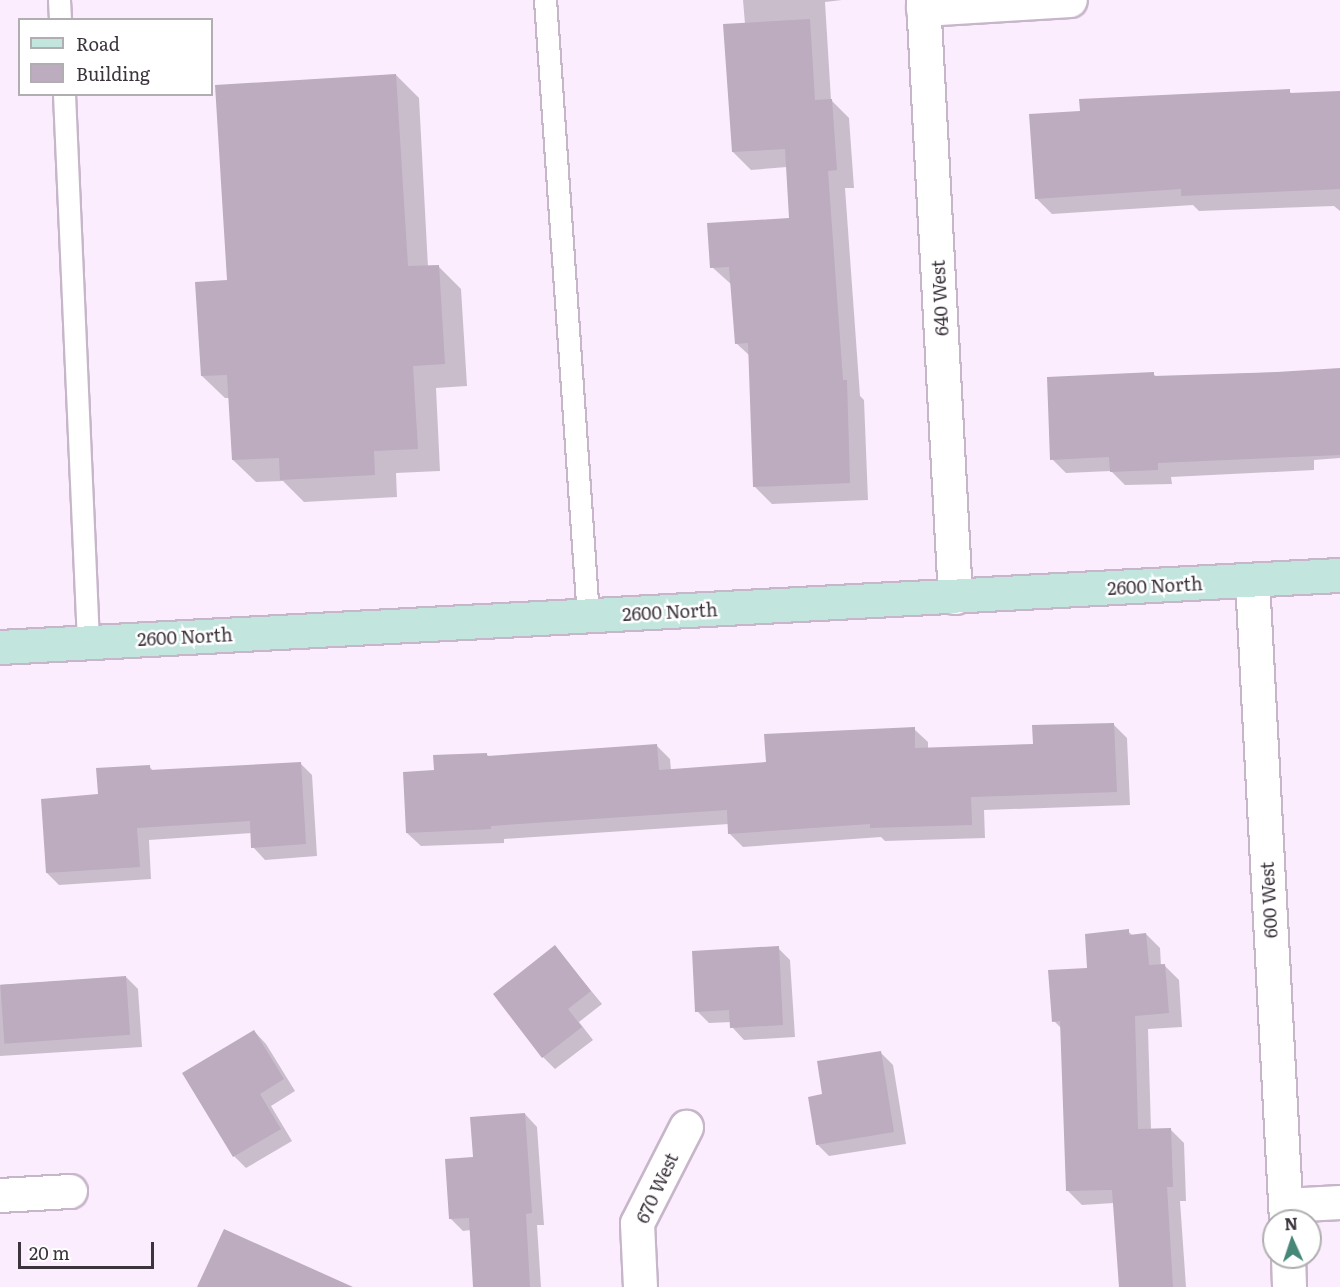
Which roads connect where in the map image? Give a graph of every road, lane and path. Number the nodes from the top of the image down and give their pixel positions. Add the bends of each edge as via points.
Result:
1 (59, 0) edge
2 (545, 0) edge
3 (1070, 0) edge
4 (923, 5) edge
5 (60, 18) edge
6 (64, 96) edge
7 (1340, 575) edge
8 (1252, 580) junction
9 (955, 597) junction
10 (588, 616) junction
11 (88, 642) junction
12 (0, 647) edge
13 (686, 1127) dead end
14 (70, 1191) dead end
15 (0, 1194) edge
16 (1340, 1202) edge
17 (1285, 1209) edge
18 (1305, 1209) edge
19 (1288, 1269) edge
20 (640, 1287) edge
21 (1289, 1287) edge

1 - 5 lane
2 - 10 lane
3 - 4 street
4 - 9 street, 640 West
6 - 11 lane
7 - 8 street, 2600 North
8 - 9 street, 2600 North
8 - 17 street, 600 West
9 - 10 street, 2600 North
10 - 11 street, 2600 North
11 - 12 street, 2600 North
13 - 20 street, 670 West via 637,1223
14 - 15 street
16 - 18 street
19 - 21 street

